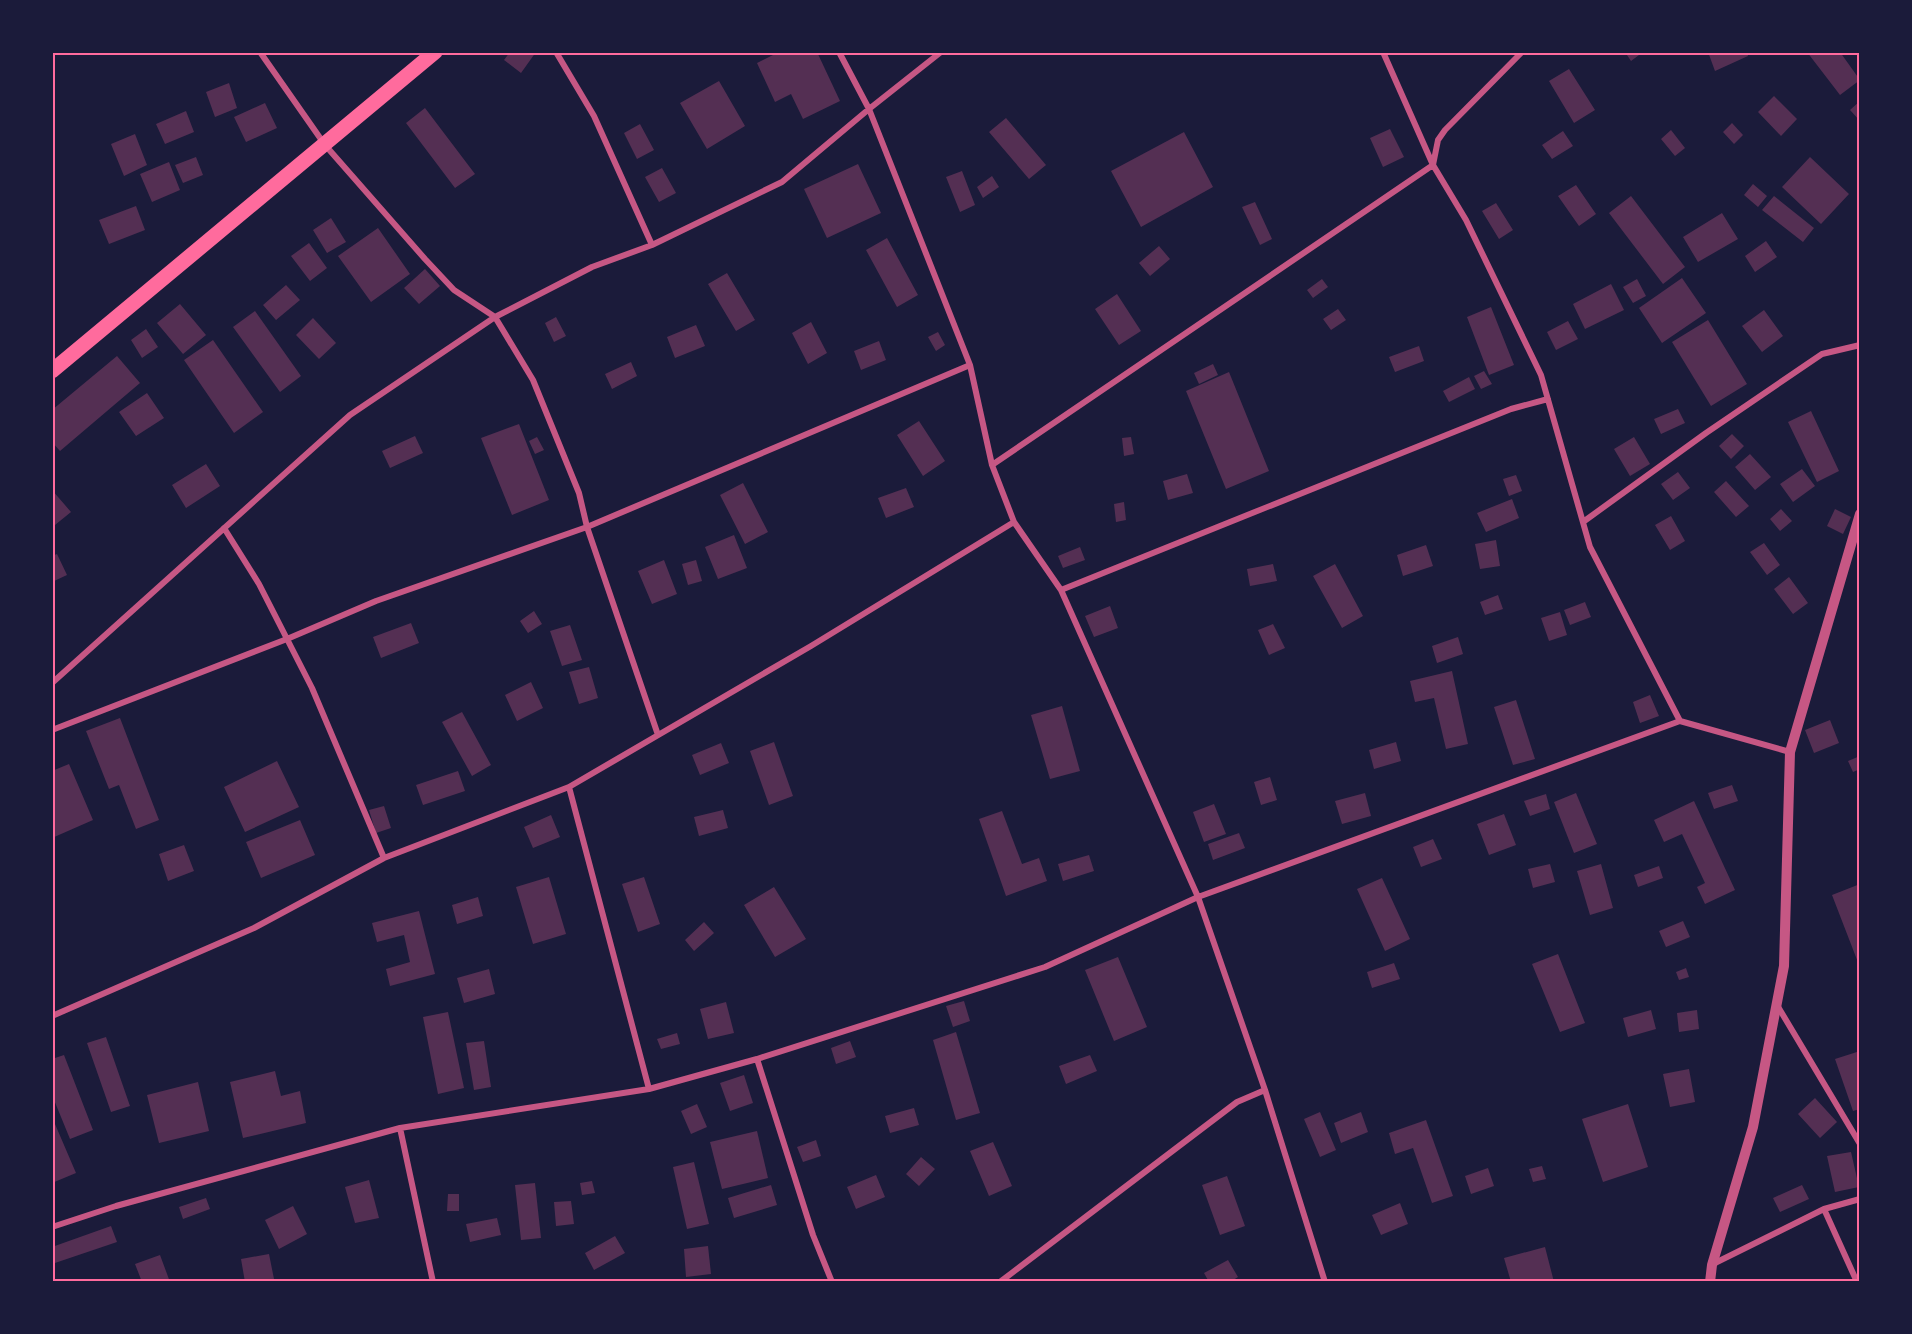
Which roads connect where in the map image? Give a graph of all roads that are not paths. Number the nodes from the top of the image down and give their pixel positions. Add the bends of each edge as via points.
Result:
1 (260, 52) edge
2 (435, 52) edge
3 (556, 52) edge
4 (839, 52) edge
5 (941, 52) edge
6 (1383, 52) edge
7 (1522, 52) edge
8 (869, 109) junction
9 (325, 145) junction
10 (1433, 165) junction
11 (652, 245) junction
12 (495, 317) junction
13 (1860, 345) edge
14 (970, 365) junction
15 (52, 371) edge
16 (1548, 399) junction
17 (992, 465) junction
18 (1860, 514) edge
19 (1014, 522) junction
20 (1583, 522) junction
21 (587, 527) junction
22 (224, 528) junction
23 (1061, 590) junction
24 (287, 639) junction
25 (52, 683) edge
26 (1680, 722) junction
27 (52, 730) edge
28 (658, 735) junction
29 (1790, 752) junction
30 (569, 787) junction
31 (384, 858) junction
32 (1198, 897) junction
33 (1777, 1004) junction
34 (52, 1016) edge
35 (757, 1059) junction
36 (649, 1089) junction
37 (1265, 1090) junction
38 (400, 1128) junction
39 (1860, 1144) edge
40 (1860, 1199) edge
41 (1824, 1209) junction
42 (52, 1227) edge
43 (1712, 1265) junction
44 (433, 1281) edge
45 (832, 1281) edge
46 (1000, 1281) edge
47 (1325, 1281) edge
48 (1710, 1281) edge
49 (1857, 1281) edge

1 - 9 street
2 - 9 main road
3 - 11 street via 594,116
4 - 8 street
5 - 8 street
6 - 10 street
7 - 10 street via 1445,130 1438,140
8 - 11 street via 782,182
8 - 14 street
9 - 12 street via 454,290
9 - 15 main road
10 - 16 street via 1471,230 1541,375
10 - 17 street
11 - 12 street via 592,267
12 - 21 street via 533,380 579,493
12 - 22 street via 350,415
13 - 20 street via 1822,354
14 - 17 street
14 - 21 street
16 - 20 street
16 - 23 street via 1511,409
17 - 19 street
18 - 29 street
19 - 23 street
19 - 28 street
20 - 26 street via 1590,547
21 - 24 street via 375,601
21 - 28 street
22 - 24 street
22 - 25 street
23 - 32 street
24 - 27 street
24 - 31 street via 312,688
26 - 29 street
26 - 32 street
28 - 30 street
29 - 33 street via 1784,966
30 - 31 street
30 - 36 street
31 - 34 street via 254,928
32 - 35 street via 1045,967
32 - 37 street
33 - 39 street
33 - 43 street via 1753,1127
35 - 36 street
35 - 45 street via 813,1235
36 - 38 street
37 - 46 street via 1237,1102
37 - 47 street
38 - 42 street
38 - 44 street
40 - 41 street
41 - 43 street
41 - 49 street
43 - 48 street

